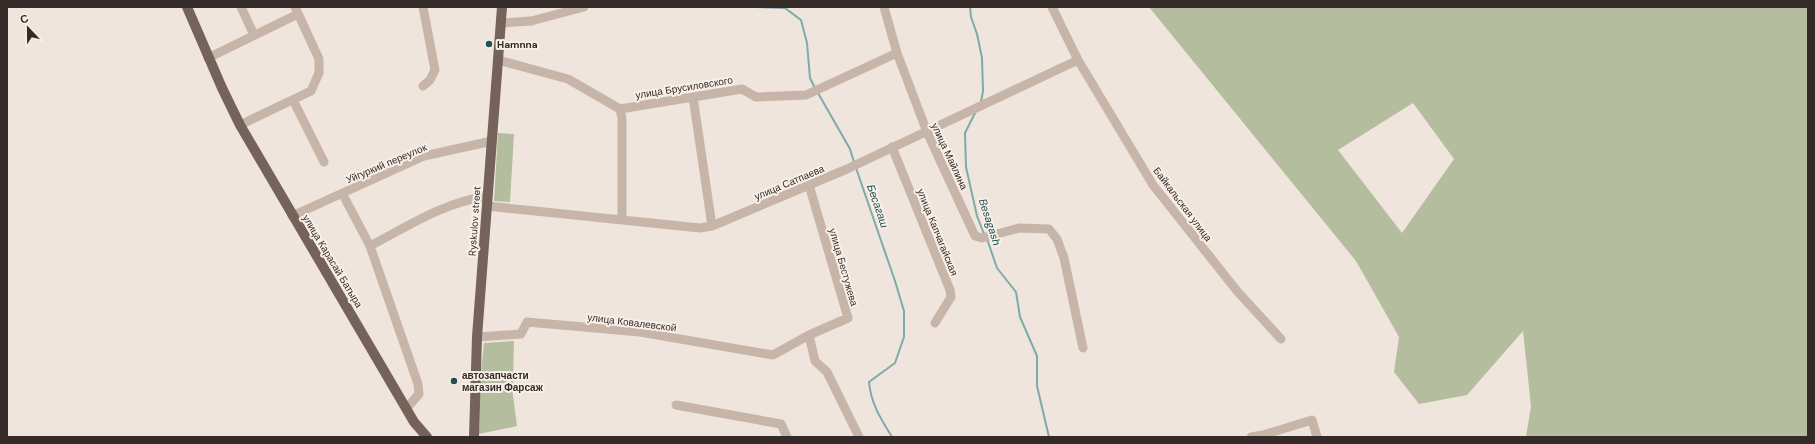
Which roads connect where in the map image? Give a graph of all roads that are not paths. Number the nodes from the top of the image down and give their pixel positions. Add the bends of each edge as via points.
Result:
1 (187, 7) edge
2 (241, 7) edge
3 (423, 7) edge
4 (502, 7) edge
5 (584, 7) edge
6 (884, 7) edge
7 (1052, 7) edge
8 (297, 11) edge
9 (501, 24) junction
10 (254, 35) junction
11 (897, 53) junction
12 (208, 58) junction
13 (498, 60) junction
14 (1078, 60) junction
15 (423, 86) dead end
16 (693, 97) junction
17 (293, 100) junction
18 (620, 109) junction
19 (240, 125) junction
20 (927, 132) junction
21 (492, 141) junction
22 (892, 148) junction
23 (324, 162) dead end
24 (809, 185) junction
25 (342, 193) junction
26 (487, 201) junction
27 (292, 216) junction
28 (622, 220) junction
29 (712, 226) junction
30 (370, 246) junction
31 (935, 323) dead end
32 (808, 335) junction
33 (477, 337) junction
34 (1281, 339) dead end
35 (1083, 348) dead end
36 (676, 404) dead end
37 (406, 409) junction
38 (427, 437) edge
39 (474, 437) edge
40 (787, 437) edge
41 (859, 437) edge
42 (1251, 437) edge
43 (1317, 437) edge

1 - 12 main road, улица Карасай Батыра
2 - 10 street
3 - 15 street via 435,70
4 - 9 main road, Ryskulov street
5 - 9 street via 531,21
6 - 11 street, улица Майлина
7 - 14 street, Байкальская улица
8 - 10 street
8 - 17 street via 319,59 320,73 311,91
9 - 13 main road, Ryskulov street
10 - 12 street
11 - 16 street, улица Брусиловского via 806,95 756,97 742,89
11 - 20 street, улица Майлина
12 - 19 main road, улица Карасай Батыра
13 - 18 street via 568,79
13 - 21 main road, Ryskulov street
14 - 20 street, улица Сатпаева
14 - 34 street, Байкальская улица via 1153,186 1237,291
16 - 18 street, улица Брусиловского
16 - 29 street
17 - 19 street
17 - 23 street
18 - 28 street
19 - 27 main road, улица Карасай Батыра
20 - 22 street, улица Сатпаева
20 - 35 street, улица Майлина via 975,236 982,238 1019,228 1049,230 1057,239 1064,258
21 - 25 street, Уйгуркий переулок via 424,156
21 - 26 main road, Ryskulov street
22 - 24 street, улица Сатпаева
22 - 31 street, улица Капчагайская via 950,290 951,297
24 - 29 street, улица Сатпаева
24 - 32 street, улица Бестужева via 848,318
25 - 27 street, Уйгуркий переулок
25 - 30 street
26 - 28 street, улица Сатпаева
26 - 30 street, улица Сатпаева via 465,199 436,210
26 - 33 main road, Ryskulov street
27 - 37 main road, улица Карасай Батыра
28 - 29 street, улица Сатпаева via 700,228
30 - 37 street via 418,384 419,394
32 - 33 street, улица Ковалевской via 772,355 640,332 527,322 522,334
32 - 41 street via 815,361 828,372
33 - 39 main road, Ryskulov street
36 - 40 street via 781,424
37 - 38 main road, улица Карасай Батыра
42 - 43 street via 1312,420

